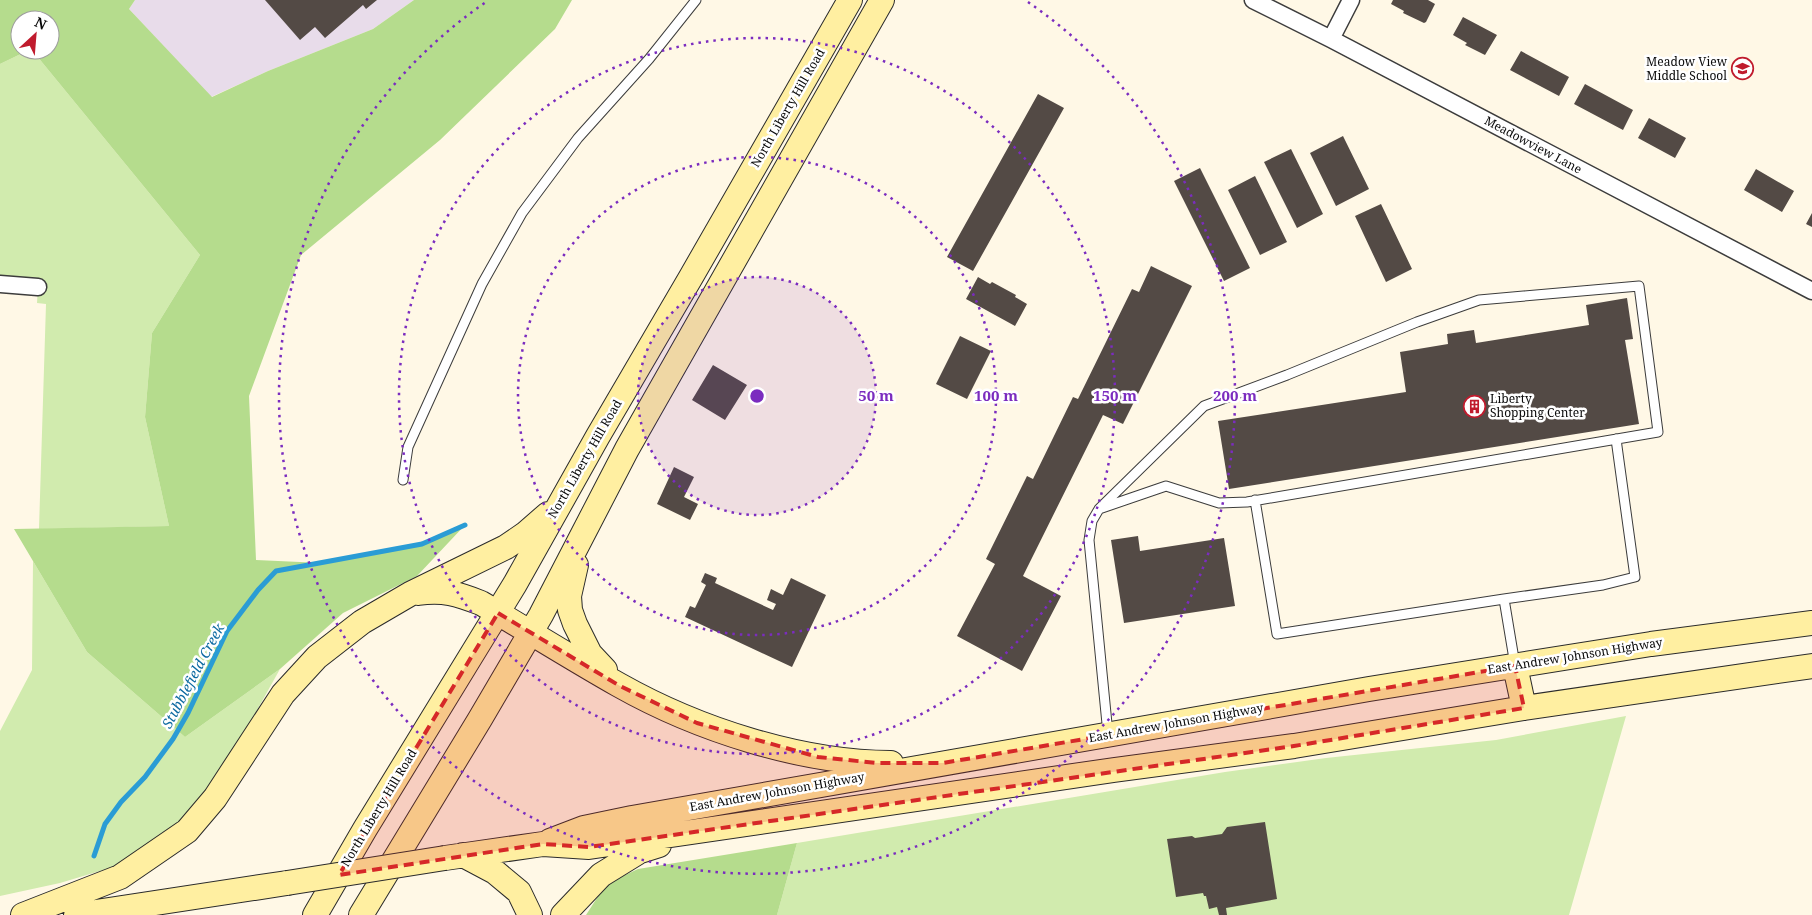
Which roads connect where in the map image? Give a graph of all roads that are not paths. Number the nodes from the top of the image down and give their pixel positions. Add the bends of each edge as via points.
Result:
1 (696, 0) edge
2 (850, 0) edge
3 (882, 0) edge
4 (1253, 0) edge
5 (1351, 0) edge
6 (1331, 39) junction
7 (0, 284) edge
8 (38, 287) dead end
9 (1812, 291) edge
10 (1616, 439) junction
11 (403, 480) dead end
12 (1255, 500) junction
13 (560, 502) junction
14 (1099, 509) junction
15 (586, 530) junction
16 (410, 594) junction
17 (1504, 599) junction
18 (498, 613) junction
19 (1812, 623) edge
20 (531, 632) junction
21 (1515, 666) junction
22 (1812, 666) edge
23 (620, 686) junction
24 (1524, 708) junction
25 (1108, 734) junction
26 (943, 763) junction
27 (1114, 770) junction
28 (705, 830) junction
29 (544, 844) junction
30 (454, 857) junction
31 (23, 915) edge
32 (76, 915) edge
33 (315, 915) edge
34 (361, 915) edge
35 (530, 915) edge
36 (563, 915) edge

1 - 11 lane via 578,138 522,213 482,284 408,447
2 - 13 main road, North Liberty Hill Road
3 - 15 main road via 688,339
4 - 6 street, Meadowview Lane
5 - 6 street
6 - 9 street, Meadowview Lane
7 - 8 street
10 - 12 lane
10 - 14 lane via 1658,432 1639,286 1479,300 1204,406
10 - 17 lane via 1634,577 1603,585
12 - 14 lane via 1219,504 1166,486
12 - 17 lane via 1277,634
13 - 16 main road via 506,547
13 - 18 main road, North Liberty Hill Road
14 - 25 lane via 1092,521 1089,540
15 - 20 main road
15 - 23 main road via 569,596 570,610 590,654
16 - 18 main road via 434,590 460,595
16 - 31 main road via 362,622 317,657 283,694 215,798 187,831 120,877
17 - 21 lane
18 - 20 main road
18 - 33 main road, North Liberty Hill Road
19 - 21 main road, East Andrew Johnson Highway via 1662,642
20 - 23 main road
20 - 34 main road
21 - 24 main road
21 - 25 main road, East Andrew Johnson Highway
22 - 24 main road, East Andrew Johnson Highway
23 - 26 main road via 697,723 809,755 877,763
24 - 27 main road, East Andrew Johnson Highway via 1294,746
25 - 26 main road, East Andrew Johnson Highway
25 - 27 main road
26 - 29 main road, East Andrew Johnson Highway via 603,824
27 - 28 main road, East Andrew Johnson Highway
28 - 29 main road, East Andrew Johnson Highway via 589,847
28 - 36 main road via 640,851 601,875
29 - 30 main road, East Andrew Johnson Highway
30 - 32 main road, East Andrew Johnson Highway, bridge
30 - 35 main road via 495,872 519,892

